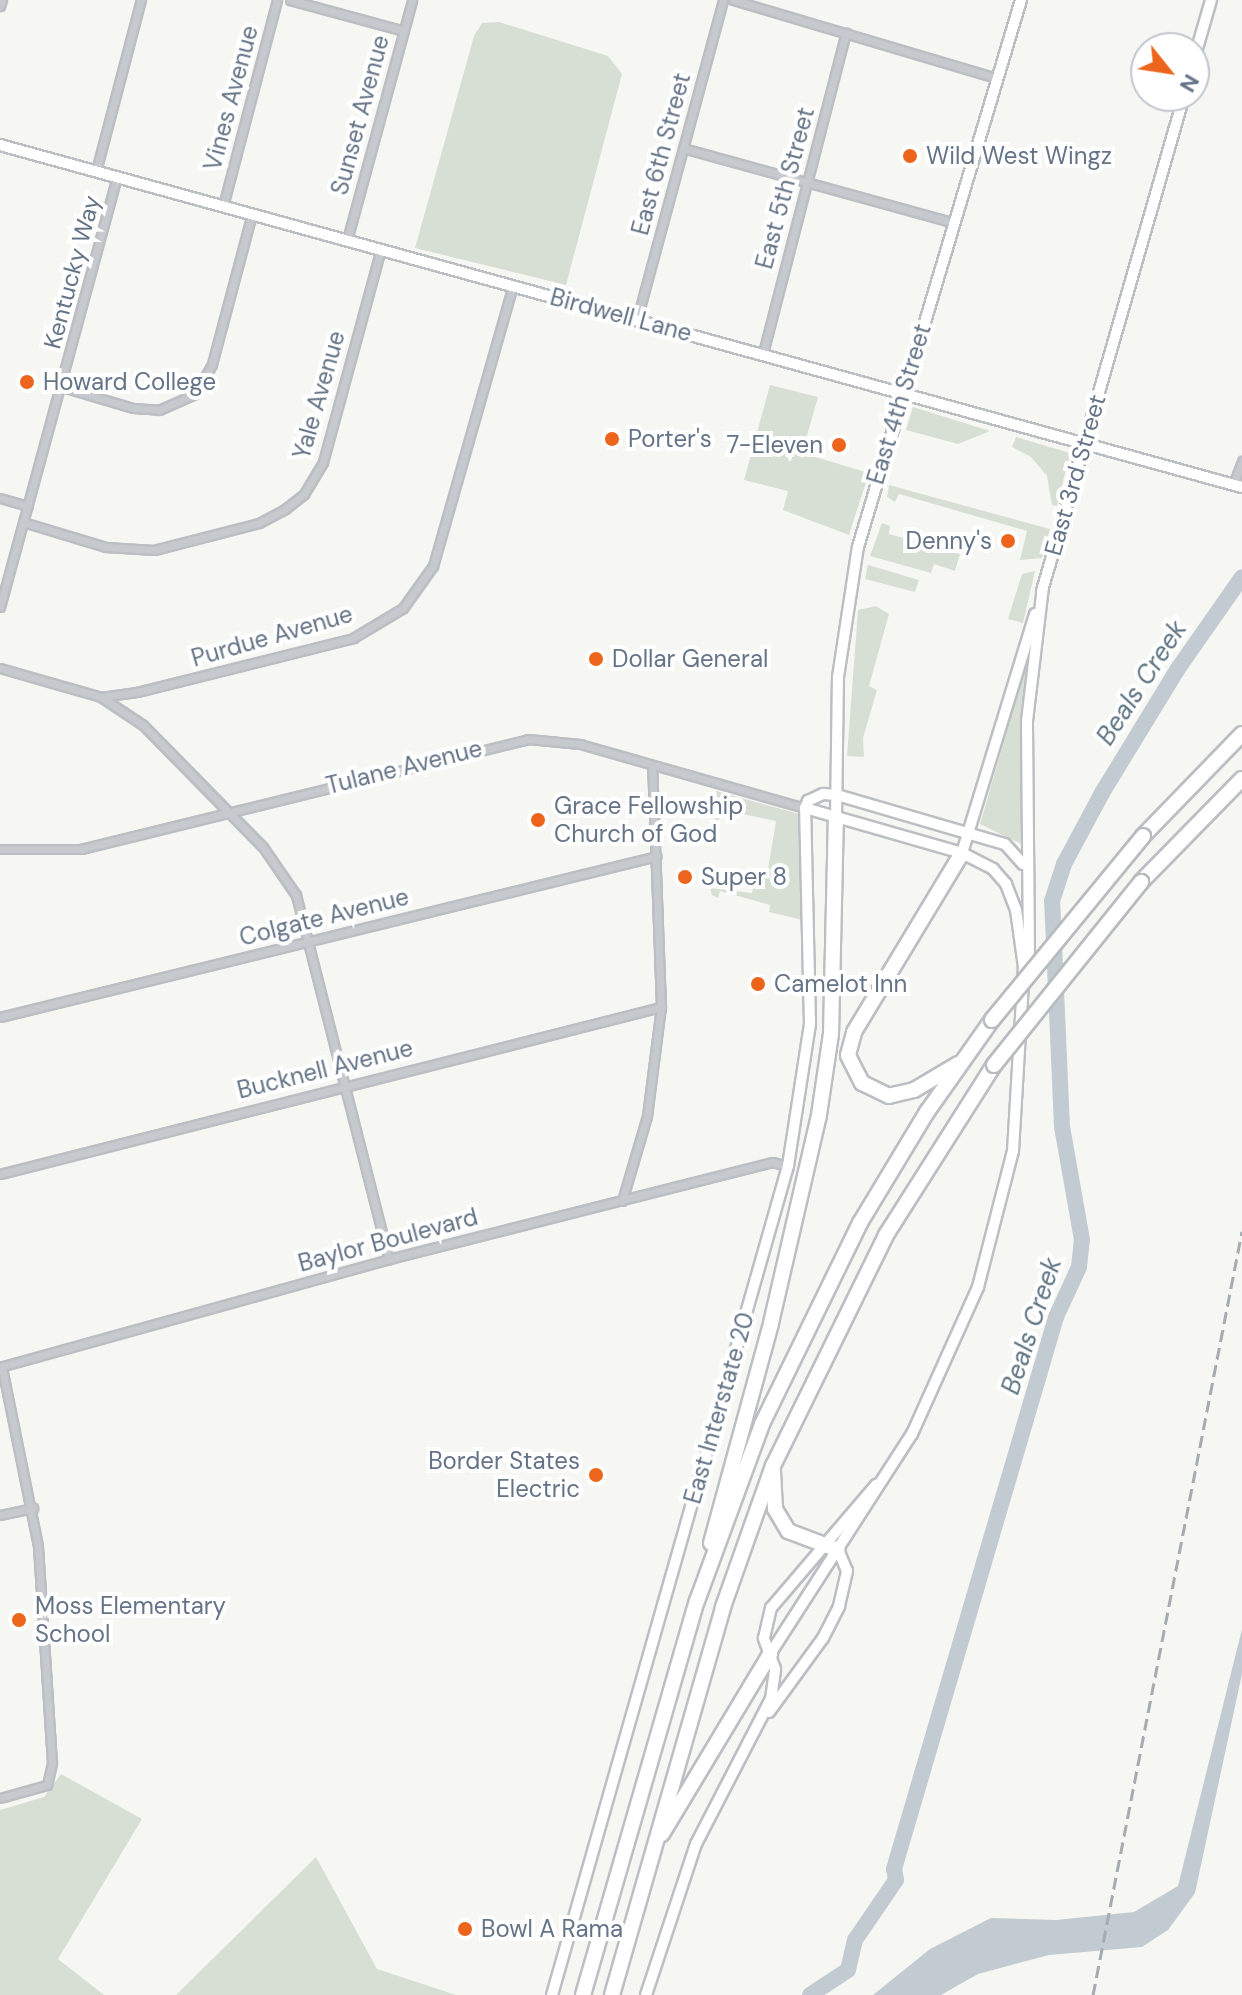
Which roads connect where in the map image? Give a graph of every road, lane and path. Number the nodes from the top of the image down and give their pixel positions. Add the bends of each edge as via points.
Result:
1 (2, 0) edge
2 (141, 0) edge
3 (277, 0) edge
4 (290, 0) edge
5 (412, 0) edge
6 (723, 0) edge
7 (733, 0) edge
8 (1021, 0) edge
9 (1211, 0) edge
10 (0, 6) edge
11 (404, 31) junction
12 (1202, 32) edge
13 (846, 33) junction
14 (997, 78) junction
15 (1179, 112) edge
16 (0, 145) edge
17 (683, 148) junction
18 (96, 171) junction
19 (117, 177) junction
20 (806, 180) junction
21 (223, 206) junction
22 (252, 214) junction
23 (952, 222) junction
24 (347, 240) junction
25 (381, 249) junction
26 (513, 285) junction
27 (637, 319) junction
28 (763, 353) junction
29 (62, 387) junction
30 (903, 392) junction
31 (1085, 441) junction
32 (1242, 461) edge
33 (1238, 486) edge
34 (0, 498) edge
35 (28, 506) junction
36 (23, 522) junction
37 (1043, 587) junction
38 (0, 607) edge
39 (0, 668) edge
40 (101, 697) junction
41 (1242, 734) edge
42 (652, 766) junction
43 (1242, 779) edge
44 (837, 795) junction
45 (805, 808) junction
46 (226, 810) junction
47 (836, 818) junction
48 (969, 832) junction
49 (0, 849) edge
50 (962, 853) junction
51 (657, 856) junction
52 (1025, 871) junction
53 (309, 941) junction
54 (1024, 967) junction
55 (661, 1007) junction
56 (0, 1017) edge
57 (959, 1064) junction
58 (345, 1083) junction
59 (788, 1166) junction
60 (0, 1174) edge
61 (622, 1201) junction
62 (389, 1259) junction
63 (1, 1367) edge
64 (773, 1466) junction
65 (33, 1508) junction
66 (0, 1515) edge
67 (834, 1546) junction
68 (710, 1560) junction
69 (770, 1654) junction
70 (751, 1736) junction
71 (0, 1798) edge
72 (657, 1841) junction
73 (552, 1995) edge
74 (583, 1995) edge
75 (612, 1995) edge
76 (646, 1995) edge

1 - 10 street
2 - 18 street, Kentucky Way
3 - 21 street, Vines Avenue
4 - 11 street
5 - 11 street, Sunset Avenue
6 - 17 street, East 6th Street
7 - 13 street
8 - 14 main road, East 4th Street
9 - 12 main road
11 - 24 street, Sunset Avenue
13 - 14 street
13 - 20 street, East 5th Street
14 - 23 main road, East 4th Street
15 - 31 main road, East 3rd Street
16 - 18 main road, Birdwell Lane
17 - 20 street
17 - 27 street, East 6th Street
18 - 19 main road, Birdwell Lane
19 - 21 main road, Birdwell Lane
19 - 29 street, Kentucky Way
20 - 23 street
20 - 28 street, East 5th Street
21 - 22 main road, Birdwell Lane
22 - 24 main road, Birdwell Lane
22 - 29 street via 212,364 195,394 159,410 133,408
23 - 30 main road, East 4th Street
24 - 25 main road, Birdwell Lane
25 - 26 main road, Birdwell Lane
25 - 36 street, Yale Avenue via 323,462 304,494 285,509 259,523 154,550 106,547
26 - 27 main road, Birdwell Lane
26 - 40 street, Purdue Avenue via 433,566 403,608 353,638
27 - 28 main road, Birdwell Lane
28 - 30 main road, Birdwell Lane
29 - 35 street, Kentucky Way
30 - 31 main road, Birdwell Lane
30 - 44 main road, East 4th Street via 858,547 838,677
31 - 33 main road, Birdwell Lane
31 - 37 main road, East 3rd Street
32 - 33 street
34 - 35 street
35 - 36 street, Kentucky Way
36 - 38 street, Kentucky Way
37 - 48 main road, East 3rd Street
37 - 52 main road via 1027,721
39 - 40 street, Purdue Avenue
40 - 46 street via 143,725
41 - 57 highway, bridge via 1143,836
42 - 45 street, Tulane Avenue
42 - 46 street, Tulane Avenue via 580,744 528,739
42 - 51 street
43 - 64 highway, bridge via 1141,882 994,1065 886,1235
44 - 45 main road via 823,794
44 - 47 main road, East 4th Street
44 - 48 main road
45 - 47 main road, Tulane Avenue
45 - 59 main road, East Interstate 20 via 810,1024
46 - 49 street, Tulane Avenue via 81,849
46 - 53 street via 282,870
47 - 50 main road, Tulane Avenue
47 - 68 highway via 831,1034 819,1115 771,1323 711,1525
48 - 50 main road, East 3rd Street
48 - 52 main road via 1013,847
50 - 54 main road, Tulane Avenue via 993,869 1006,884
50 - 57 highway via 854,1032 848,1055 862,1083 889,1096 914,1090
51 - 53 street, Colgate Avenue
51 - 55 street
52 - 54 main road via 1029,954
53 - 56 street, Colgate Avenue
53 - 58 street
54 - 67 main road via 1013,1151 978,1287 912,1434
55 - 58 street, Bucknell Avenue
55 - 61 street via 647,1116
57 - 68 highway via 882,1185 808,1323
58 - 60 street, Bucknell Avenue
58 - 62 street
59 - 61 street, Baylor Boulevard via 772,1162
59 - 73 main road, East Interstate 20
61 - 62 street, Baylor Boulevard
62 - 63 street, Baylor Boulevard
63 - 65 street
64 - 67 highway via 779,1520 800,1539
64 - 72 highway via 723,1607
65 - 66 street
65 - 71 street via 49,1651 52,1763 47,1785
67 - 69 main road
67 - 69 main road via 771,1608 764,1638
67 - 70 main road via 847,1571 839,1606 823,1638
68 - 74 highway
69 - 70 main road via 776,1683
69 - 72 highway via 723,1726 683,1806
70 - 76 main road via 696,1844
72 - 75 highway

